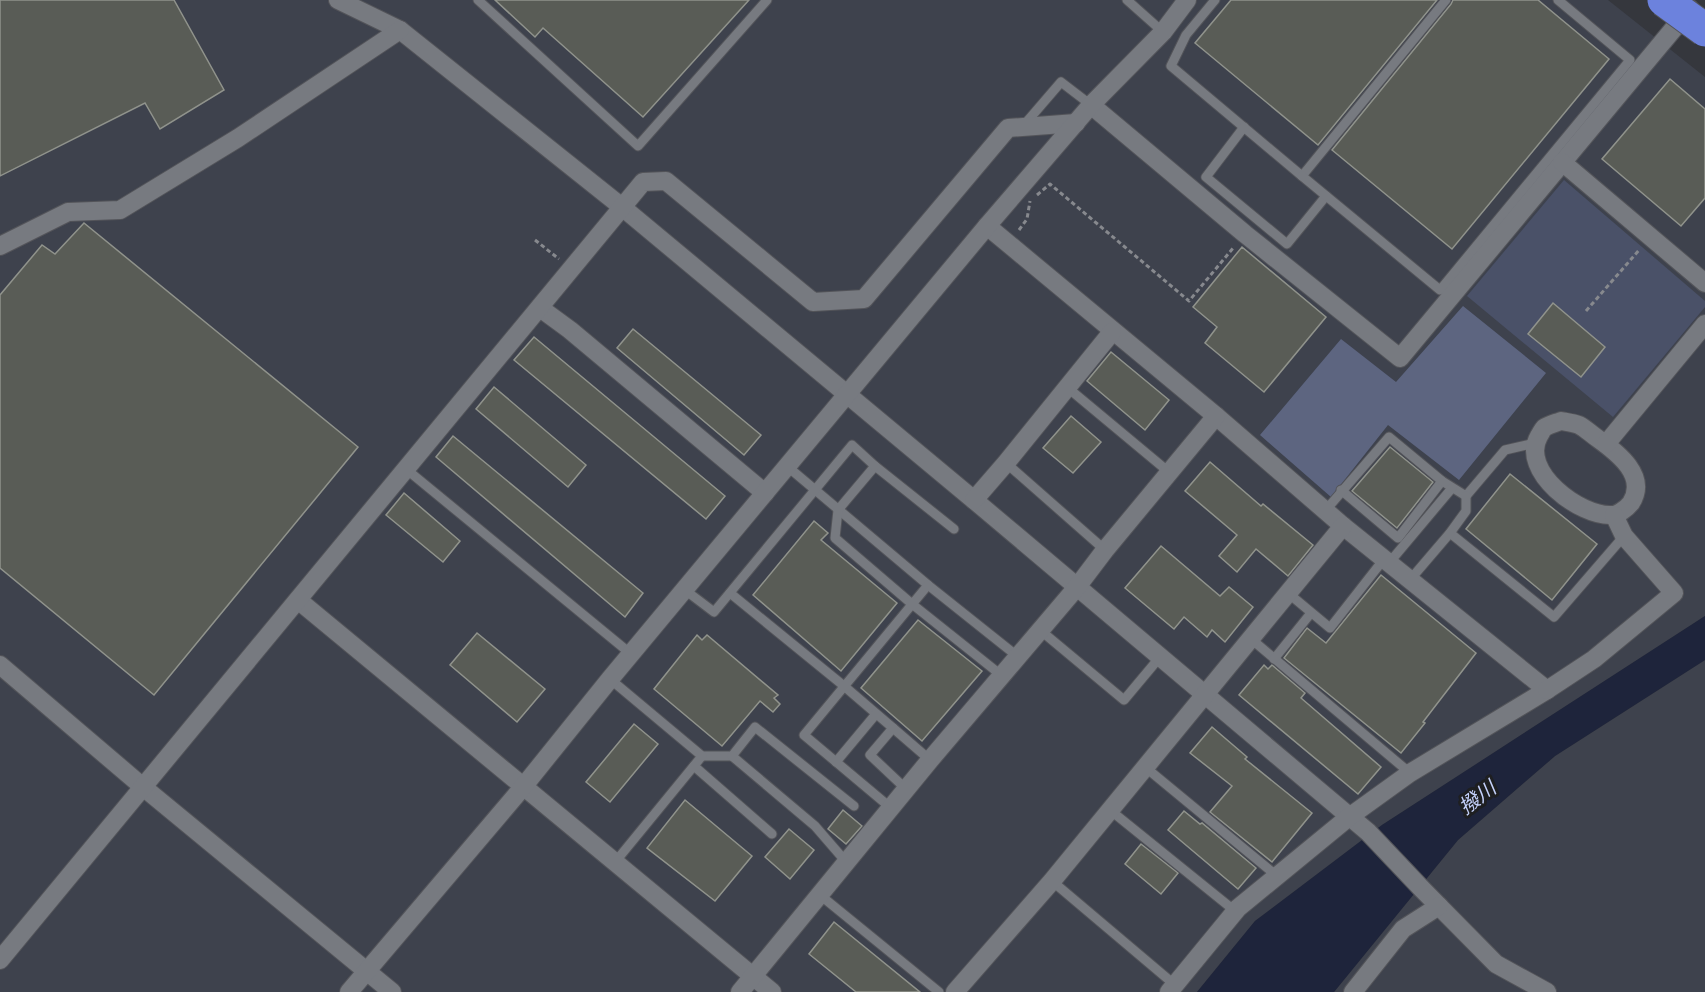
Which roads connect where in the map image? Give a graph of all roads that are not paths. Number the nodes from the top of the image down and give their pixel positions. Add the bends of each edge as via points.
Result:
1 (338, 0) edge
2 (478, 0) edge
3 (767, 0) edge
4 (1127, 0) edge
5 (1187, 0) edge
6 (1215, 0) edge
7 (1446, 0) edge
8 (1558, 0) edge
9 (1687, 13) edge
10 (400, 30) junction
11 (1163, 32) junction
12 (1091, 105) junction
13 (1076, 123) junction
14 (1022, 127) junction
15 (1244, 127) junction
16 (1562, 162) junction
17 (1302, 176) junction
18 (1326, 196) junction
19 (622, 207) junction
20 (987, 226) junction
21 (0, 246) edge
22 (1705, 283) edge
23 (540, 308) junction
24 (1705, 324) edge
25 (1113, 332) junction
26 (1068, 388) junction
27 (847, 396) junction
28 (1216, 416) junction
29 (1535, 443) junction
30 (1606, 444) junction
31 (1006, 463) junction
32 (875, 466) junction
33 (788, 467) junction
34 (406, 469) junction
35 (1170, 473) junction
36 (1442, 481) junction
37 (1452, 488) junction
38 (814, 489) junction
39 (1341, 490) junction
40 (765, 494) junction
41 (1466, 496) junction
42 (974, 500) junction
43 (838, 510) junction
44 (1325, 511) junction
45 (1614, 515) junction
46 (1342, 526) junction
47 (954, 529) dead end
48 (1450, 532) junction
49 (1624, 536) junction
50 (1105, 550) junction
51 (1386, 561) junction
52 (1409, 581) junction
53 (928, 585) junction
54 (1077, 587) junction
55 (685, 590) junction
56 (730, 593) junction
57 (1288, 593) junction
58 (298, 600) junction
59 (912, 604) junction
60 (1311, 612) junction
61 (1040, 630) junction
62 (1250, 638) junction
63 (631, 654) junction
64 (1017, 656) junction
65 (1160, 657) junction
66 (1274, 659) junction
67 (0, 665) edge
68 (1001, 675) junction
69 (610, 679) junction
70 (844, 686) junction
71 (1547, 690) junction
72 (1204, 694) junction
73 (876, 714) junction
74 (893, 728) junction
75 (702, 756) junction
76 (732, 756) junction
77 (930, 760) junction
78 (836, 762) junction
79 (694, 766) junction
80 (1145, 767) junction
81 (1410, 773) junction
82 (143, 787) junction
83 (523, 787) junction
84 (906, 789) junction
85 (854, 806) dead end
86 (891, 808) junction
87 (1110, 810) junction
88 (1349, 817) junction
89 (772, 834) dead end
90 (616, 861) junction
91 (847, 863) junction
92 (1276, 876) junction
93 (1052, 882) junction
94 (820, 896) junction
95 (1439, 906) junction
96 (1235, 911) junction
97 (3, 950) edge
98 (367, 971) junction
99 (753, 976) junction
100 (1172, 988) edge
101 (349, 992) edge
102 (392, 992) edge
103 (740, 992) edge
104 (772, 992) edge
105 (939, 992) edge
106 (955, 992) edge
107 (1353, 992) edge
108 (1547, 992) edge

1 - 10 street
2 - 3 lane via 639,146
4 - 11 lane
5 - 11 street
6 - 15 lane via 1186,35 1171,66
7 - 17 lane
8 - 18 lane via 1630,60 1440,290
9 - 16 street
10 - 19 street
10 - 21 street via 238,138 120,210 68,212
11 - 12 street
12 - 13 street
12 - 14 lane via 1061,82
12 - 16 street via 1400,358
13 - 14 street
13 - 20 street
14 - 19 street via 1008,128 864,299 813,302 666,181 643,182
15 - 17 lane
15 - 18 lane via 1206,177 1287,244
16 - 22 street
17 - 18 lane
19 - 23 street
19 - 27 street
20 - 25 street
20 - 27 street
23 - 34 street
23 - 40 street
24 - 30 street
25 - 26 street
25 - 28 street
26 - 31 street
26 - 35 lane
27 - 33 street
27 - 42 street
28 - 35 street
28 - 44 street
29 - 30 street via 1544,428 1561,421 1579,425
29 - 41 lane via 1505,450
29 - 45 street via 1536,458 1545,478 1564,496 1582,508
30 - 45 street via 1626,462 1636,479 1636,494 1628,507
31 - 42 street
31 - 50 lane
32 - 38 lane via 852,445
32 - 43 lane
32 - 47 lane
33 - 38 lane
33 - 40 street
34 - 58 street
34 - 63 lane
35 - 50 street
36 - 37 lane
36 - 39 lane via 1389,436
36 - 39 lane via 1398,538
37 - 41 lane
37 - 51 lane
38 - 43 lane
38 - 56 lane
39 - 44 lane
40 - 55 street
41 - 48 lane via 1466,511
42 - 54 street
43 - 53 lane
43 - 59 lane via 835,538
44 - 46 street
45 - 49 street
46 - 51 street
46 - 57 street
48 - 49 lane via 1554,616
48 - 52 lane
49 - 71 street via 1674,593 1594,659
50 - 54 street
51 - 52 street
51 - 60 lane via 1330,628
52 - 71 street
53 - 59 lane
53 - 64 lane
54 - 61 street
54 - 65 street
55 - 56 lane via 714,612
55 - 63 street
56 - 70 lane
57 - 60 lane
57 - 62 street
58 - 82 street
58 - 83 street
59 - 68 lane
59 - 70 lane
60 - 66 lane
61 - 64 street
61 - 65 lane via 1124,700
62 - 66 lane
62 - 72 street
63 - 69 street
64 - 68 street
65 - 72 street
66 - 81 lane
67 - 82 street
68 - 77 street
69 - 75 lane
69 - 83 street
70 - 73 lane
70 - 78 lane via 804,735
71 - 81 street
72 - 80 street
72 - 88 street
73 - 74 lane
73 - 78 lane
74 - 77 lane
74 - 84 lane via 870,755
75 - 76 lane
75 - 79 lane
76 - 85 lane via 755,727
76 - 91 lane via 815,826
77 - 84 street
78 - 86 lane
79 - 89 lane
79 - 90 lane
80 - 87 street
80 - 92 lane
81 - 88 street
82 - 97 street
82 - 98 street
83 - 90 street
83 - 98 street
84 - 86 street
86 - 91 street
87 - 93 street
87 - 96 lane
88 - 92 street
88 - 95 street
90 - 99 street
91 - 94 street
92 - 96 street
93 - 100 lane
93 - 106 street
94 - 99 street
94 - 105 lane
95 - 107 street via 1403,929
95 - 108 street via 1496,964
96 - 100 street
98 - 101 street
98 - 102 street
99 - 103 street
99 - 104 street

